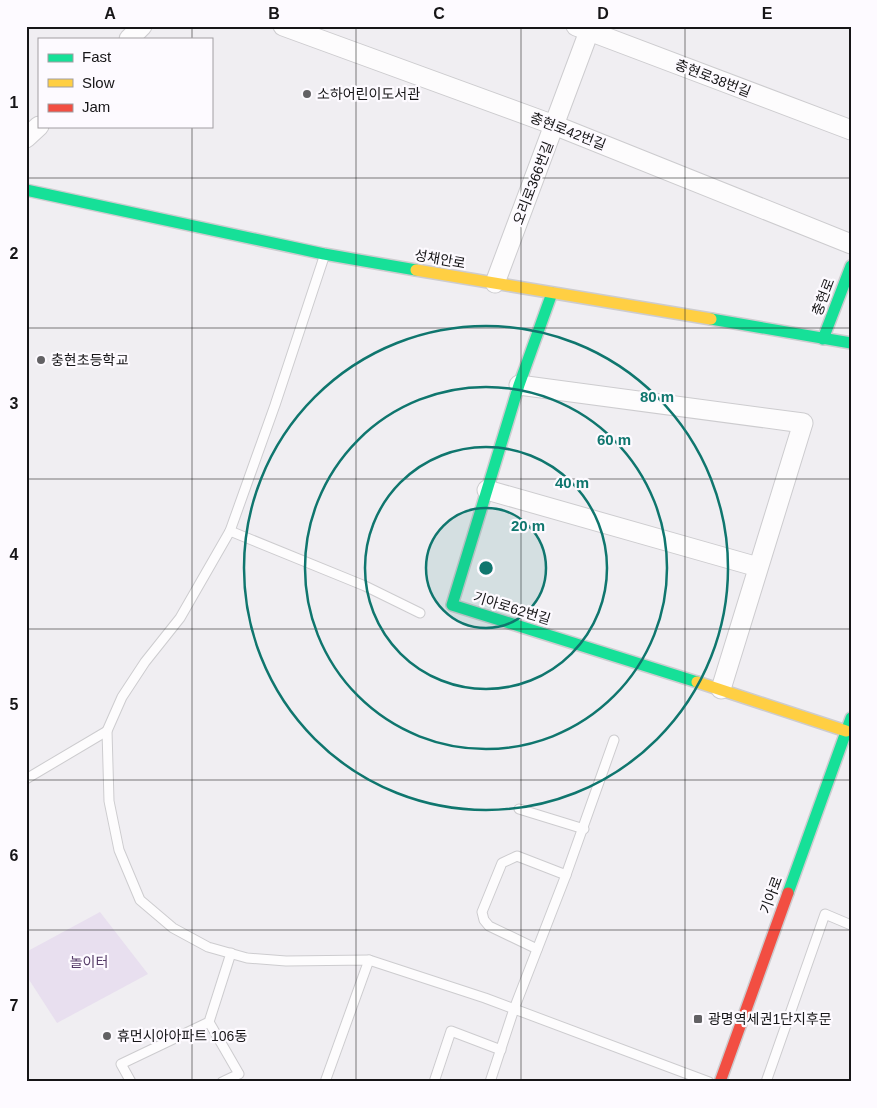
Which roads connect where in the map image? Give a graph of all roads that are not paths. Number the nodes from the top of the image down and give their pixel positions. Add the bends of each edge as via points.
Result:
1 (142, 26) edge
2 (283, 26) edge
3 (586, 28) edge
4 (130, 38) edge
5 (554, 125) junction
6 (38, 127) edge
7 (851, 130) edge
8 (26, 138) edge
9 (26, 190) edge
10 (851, 244) edge
11 (324, 254) junction
12 (851, 266) edge
13 (495, 283) junction
14 (552, 293) junction
15 (823, 339) junction
16 (851, 343) edge
17 (519, 385) junction
18 (487, 490) junction
19 (230, 531) junction
20 (758, 567) junction
21 (420, 613) dead end
22 (721, 689) junction
23 (851, 718) edge
24 (107, 731) junction
25 (846, 731) junction
26 (614, 740) dead end
27 (26, 779) edge
28 (519, 808) dead end
29 (584, 829) junction
30 (566, 875) junction
31 (851, 924) edge
32 (537, 948) junction
33 (231, 953) junction
34 (369, 960) junction
35 (514, 1009) junction
36 (209, 1022) junction
37 (501, 1050) junction
38 (131, 1082) edge
39 (222, 1082) edge
40 (325, 1082) edge
41 (434, 1082) edge
42 (490, 1082) edge
43 (709, 1082) edge
44 (720, 1082) edge
45 (766, 1082) edge

1 - 4 street
2 - 5 street, 충현로42번길
3 - 5 street, 오리로366번길
3 - 7 street, 충현로38번길
5 - 10 street, 충현로42번길
5 - 13 street, 오리로366번길
6 - 8 street
9 - 11 street, 성채안로
11 - 13 street, 성채안로
11 - 19 lane
12 - 15 street, 충현로
13 - 14 street, 성채안로
14 - 15 street, 성채안로
14 - 17 street, 기아로62번길
15 - 16 street, 성채안로
17 - 18 street, 기아로62번길
17 - 20 street via 803,423
18 - 20 street
18 - 22 street, 기아로62번길 via 452,605
19 - 21 lane via 365,586
19 - 24 lane via 180,618 122,697
20 - 22 street
22 - 25 street, 기아로62번길
23 - 25 street, 기아로
24 - 27 lane
24 - 33 lane via 109,801 118,850 140,900 173,928 208,947
25 - 44 street, 기아로
26 - 29 lane
28 - 29 lane
29 - 30 lane
30 - 32 lane
30 - 32 lane via 517,856 502,863 482,912 489,926
31 - 45 lane via 825,914
32 - 35 lane
33 - 34 lane via 247,958 286,961
33 - 36 lane
34 - 35 lane
34 - 40 lane
35 - 37 lane
35 - 43 lane
36 - 38 lane via 121,1064
36 - 39 lane via 238,1074
37 - 41 lane via 451,1031
37 - 42 lane

